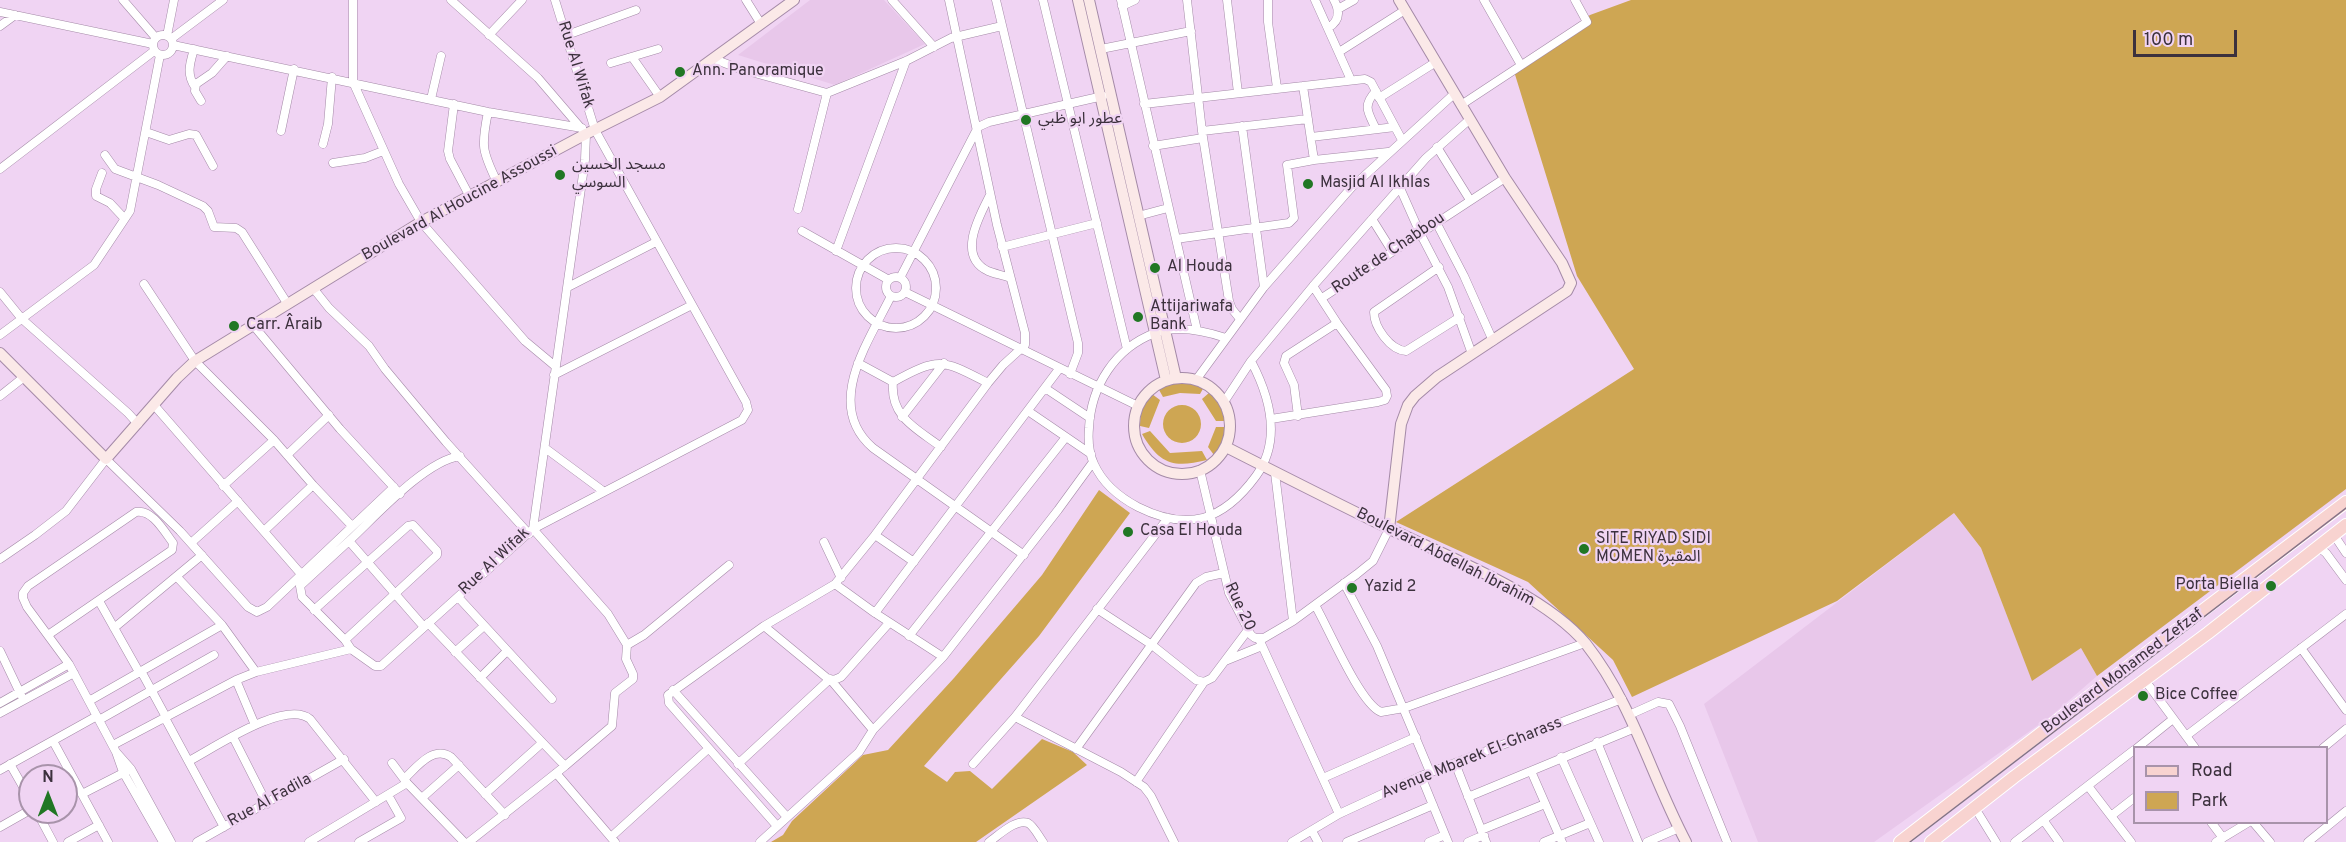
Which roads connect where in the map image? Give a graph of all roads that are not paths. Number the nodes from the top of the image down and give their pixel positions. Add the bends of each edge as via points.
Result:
1 (123, 0) edge
2 (174, 0) edge
3 (223, 0) edge
4 (353, 0) edge
5 (451, 0) edge
6 (522, 0) edge
7 (555, 0) edge
8 (746, 0) edge
9 (794, 0) edge
10 (892, 0) edge
11 (949, 0) edge
12 (996, 0) edge
13 (1043, 0) edge
14 (1078, 0) edge
15 (1089, 0) edge
16 (1135, 0) edge
17 (1187, 0) edge
18 (1227, 0) edge
19 (1268, 0) edge
20 (1315, 0) edge
21 (1334, 0) edge
22 (1354, 0) edge
23 (1484, 0) edge
24 (1575, 0) edge
25 (1121, 3) edge
26 (1402, 3) edge
27 (1338, 9) junction
28 (636, 10) dead end
29 (0, 12) edge
30 (15, 15) junction
31 (761, 24) junction
32 (0, 26) edge
33 (1002, 26) junction
34 (1328, 28) junction
35 (1191, 31) junction
36 (489, 35) junction
37 (567, 35) junction
38 (957, 36) junction
39 (170, 40) junction
40 (1130, 44) junction
41 (156, 47) junction
42 (934, 47) junction
43 (194, 49) junction
44 (658, 49) dead end
45 (1101, 49) junction
46 (1339, 52) junction
47 (227, 56) junction
48 (441, 56) dead end
49 (632, 57) junction
50 (714, 58) junction
51 (906, 61) junction
52 (1436, 62) junction
53 (611, 63) dead end
54 (1521, 65) junction
55 (294, 69) junction
56 (332, 77) junction
57 (1351, 80) junction
58 (353, 82) junction
59 (1303, 86) junction
60 (195, 87) junction
61 (1277, 88) junction
62 (827, 93) junction
63 (1238, 93) junction
64 (1378, 94) junction
65 (1454, 94) junction
66 (1106, 95) junction
67 (660, 97) junction
68 (1198, 98) junction
69 (431, 99) junction
70 (201, 101) dead end
71 (454, 104) junction
72 (1068, 104) junction
73 (1144, 104) junction
74 (1461, 105) junction
75 (488, 112) junction
76 (1022, 114) junction
77 (1308, 119) junction
78 (1469, 120) junction
79 (1242, 126) junction
80 (1395, 127) junction
81 (976, 129) junction
82 (1376, 129) junction
83 (281, 131) dead end
84 (587, 131) junction
85 (146, 132) junction
86 (1203, 135) junction
87 (1311, 137) junction
88 (1402, 140) junction
89 (323, 144) dead end
90 (1153, 146) junction
91 (1437, 147) junction
92 (383, 151) junction
93 (1388, 152) junction
94 (105, 155) dead end
95 (1314, 160) junction
96 (333, 163) dead end
97 (213, 166) dead end
98 (0, 168) edge
99 (102, 173) dead end
100 (137, 176) junction
101 (1505, 178) junction
102 (497, 183) junction
103 (1400, 188) junction
104 (990, 195) junction
105 (470, 197) junction
106 (1470, 200) junction
107 (1168, 208) junction
108 (798, 210) dead end
109 (1138, 216) junction
110 (124, 218) junction
111 (1372, 219) junction
112 (421, 222) junction
113 (1436, 222) junction
114 (1096, 224) junction
115 (1256, 227) junction
116 (802, 231) dead end
117 (1219, 233) junction
118 (1420, 233) junction
119 (1053, 236) junction
120 (1176, 239) junction
121 (656, 242) junction
122 (1002, 247) junction
123 (836, 251) junction
124 (1392, 251) junction
125 (913, 252) junction
126 (863, 265) junction
127 (1439, 267) junction
128 (900, 278) junction
129 (1010, 278) junction
130 (889, 280) junction
131 (144, 284) dead end
132 (568, 286) junction
133 (1313, 286) junction
134 (1264, 287) junction
135 (314, 288) junction
136 (0, 292) edge
137 (904, 292) junction
138 (891, 296) junction
139 (1322, 298) junction
140 (287, 303) junction
141 (692, 305) junction
142 (932, 306) junction
143 (1460, 317) junction
144 (22, 319) junction
145 (1240, 319) junction
146 (1337, 323) junction
147 (877, 324) junction
148 (253, 325) junction
149 (1197, 330) junction
150 (1160, 332) junction
151 (0, 335) edge
152 (1227, 338) junction
153 (1493, 341) junction
154 (1022, 349) junction
155 (1127, 349) junction
156 (0, 353) edge
157 (1472, 354) junction
158 (195, 361) junction
159 (1251, 361) junction
160 (858, 363) junction
161 (944, 363) junction
162 (555, 366) junction
163 (1059, 369) junction
164 (1070, 374) junction
165 (554, 375) junction
166 (24, 377) junction
167 (1171, 379) junction
168 (1196, 380) junction
169 (893, 382) junction
170 (988, 383) junction
171 (1097, 387) junction
172 (1045, 388) junction
173 (0, 396) edge
174 (1224, 402) junction
175 (154, 405) junction
176 (1138, 406) junction
177 (1029, 411) junction
178 (329, 416) junction
179 (1298, 416) junction
180 (902, 417) junction
181 (1090, 418) junction
182 (1271, 419) junction
183 (138, 424) junction
184 (1066, 437) junction
185 (274, 440) junction
186 (941, 447) junction
187 (1226, 447) junction
188 (545, 448) junction
189 (287, 455) junction
190 (460, 456) junction
191 (1092, 458) junction
192 (106, 459) junction
193 (1262, 465) junction
194 (1200, 470) junction
195 (1275, 473) junction
196 (916, 480) junction
197 (313, 484) junction
198 (223, 486) junction
199 (394, 487) junction
200 (603, 491) junction
201 (400, 494) junction
202 (238, 501) junction
203 (2346, 502) edge
204 (954, 507) junction
205 (1210, 516) junction
206 (1168, 518) junction
207 (2346, 525) edge
208 (352, 526) junction
209 (1389, 529) junction
210 (264, 531) junction
211 (531, 532) junction
212 (990, 532) junction
213 (875, 535) junction
214 (2334, 535) junction
215 (349, 541) junction
216 (824, 542) dead end
217 (191, 543) junction
218 (2318, 547) junction
219 (2346, 553) edge
220 (202, 555) junction
221 (1024, 555) junction
222 (0, 559) edge
223 (366, 561) junction
224 (914, 562) junction
225 (729, 565) dead end
226 (1224, 573) junction
227 (301, 574) junction
228 (177, 577) junction
229 (2346, 580) edge
230 (838, 581) junction
231 (1344, 583) junction
232 (394, 594) junction
233 (458, 597) junction
234 (99, 601) junction
235 (1316, 605) junction
236 (314, 609) junction
237 (1097, 609) junction
238 (875, 613) junction
239 (2346, 614) edge
240 (1293, 621) junction
241 (889, 623) junction
242 (426, 625) junction
243 (222, 626) junction
244 (484, 626) junction
245 (764, 626) junction
246 (114, 628) junction
247 (1248, 630) junction
248 (48, 634) junction
249 (909, 636) junction
250 (345, 640) junction
251 (1260, 643) junction
252 (1585, 643) junction
253 (627, 645) junction
254 (1152, 645) junction
255 (2301, 648) junction
256 (351, 649) junction
257 (0, 651) edge
258 (507, 651) junction
259 (455, 652) junction
260 (214, 655) dead end
261 (942, 657) junction
262 (1225, 662) junction
263 (69, 663) junction
264 (140, 671) junction
265 (256, 672) junction
266 (74, 673) junction
267 (480, 678) junction
268 (830, 679) junction
269 (2144, 679) junction
270 (236, 680) junction
271 (1204, 682) junction
272 (152, 690) junction
273 (673, 690) junction
274 (20, 692) junction
275 (552, 699) dead end
276 (1622, 699) junction
277 (89, 700) junction
278 (24, 701) junction
279 (0, 703) edge
280 (1404, 708) junction
281 (2346, 710) edge
282 (0, 713) edge
283 (1629, 715) junction
284 (1015, 717) junction
285 (98, 718) junction
286 (166, 718) junction
287 (2173, 719) junction
288 (255, 725) junction
289 (1635, 728) junction
290 (2346, 729) edge
291 (873, 730) junction
292 (2186, 736) junction
293 (233, 737) junction
294 (1416, 737) junction
295 (53, 741) junction
296 (1597, 742) junction
297 (542, 743) junction
298 (2139, 746) edge
299 (2194, 746) edge
300 (2324, 746) edge
301 (708, 748) junction
302 (114, 749) junction
303 (1076, 749) junction
304 (2133, 750) edge
305 (1561, 757) junction
306 (344, 759) junction
307 (189, 761) junction
308 (392, 763) dead end
309 (1455, 763) junction
310 (10, 764) junction
311 (738, 764) junction
312 (973, 764) dead end
313 (459, 765) junction
314 (565, 766) junction
315 (0, 769) edge
316 (127, 770) junction
317 (1531, 771) junction
318 (1430, 772) junction
319 (556, 773) junction
320 (1421, 776) junction
321 (18, 778) edge
322 (1323, 778) junction
323 (406, 781) junction
324 (1136, 782) junction
325 (2088, 786) junction
326 (82, 794) junction
327 (485, 794) junction
328 (388, 795) junction
329 (1468, 796) junction
330 (423, 797) junction
331 (2133, 799) edge
332 (376, 802) junction
333 (267, 804) junction
334 (1545, 804) junction
335 (1433, 805) junction
336 (1975, 808) junction
337 (2346, 811) edge
338 (1339, 814) junction
339 (505, 815) junction
340 (2111, 816) junction
341 (18, 817) edge
342 (787, 818) junction
343 (2044, 821) junction
344 (1590, 822) junction
345 (43, 824) edge
346 (2212, 824) edge
347 (2248, 824) edge
348 (2253, 824) edge
349 (99, 825) junction
350 (777, 826) junction
351 (0, 827) edge
352 (224, 827) junction
353 (1679, 828) junction
354 (1312, 831) junction
355 (1484, 836) edge
356 (613, 839) edge
357 (1447, 839) edge
358 (1561, 839) edge
359 (319, 840) edge
360 (2220, 840) edge
361 (53, 842) edge
362 (68, 842) edge
363 (108, 842) edge
364 (163, 842) edge
365 (171, 842) edge
366 (197, 842) edge
367 (309, 842) edge
368 (359, 842) edge
369 (464, 842) edge
370 (469, 842) edge
371 (760, 842) edge
372 (989, 842) edge
373 (1043, 842) edge
374 (1174, 842) edge
375 (1293, 842) edge
376 (1317, 842) edge
377 (1347, 842) edge
378 (1429, 842) edge
379 (1468, 842) edge
380 (1544, 842) edge
381 (1599, 842) edge
382 (1638, 842) edge
383 (1647, 842) edge
384 (1686, 842) edge
385 (1727, 842) edge
386 (1900, 842) edge
387 (1931, 842) edge
388 (1996, 842) edge
389 (2015, 842) edge
390 (2059, 842) edge
391 (2131, 842) edge
392 (2270, 842) edge
393 (2308, 842) edge

1 - 41 street
2 - 39 street
3 - 39 street
4 - 58 street
5 - 36 street
6 - 36 street
7 - 37 street, Rue Al Wifak
8 - 31 street
9 - 31 street, Boulevard Al Houcine Assoussi
10 - 42 street
11 - 38 street
12 - 33 street
13 - 72 street
14 - 66 street
15 - 45 street
16 - 25 street
17 - 35 street
18 - 63 street
19 - 61 street
20 - 34 street
21 - 27 street
22 - 27 street
23 - 54 street
24 - 54 street via 1587,22
25 - 40 street
26 - 46 street
26 - 52 street
27 - 34 street via 1337,20
28 - 37 street
29 - 30 street
30 - 32 street
30 - 41 street
31 - 50 street, Boulevard Al Houcine Assoussi
33 - 38 street
33 - 76 street
34 - 46 street
35 - 40 street
35 - 68 street
36 - 84 street via 548,87
37 - 84 street, Rue Al Wifak
38 - 42 street
38 - 81 street
39 - 41 street
39 - 41 street via 171,52
39 - 43 street
40 - 45 street
40 - 73 street
41 - 85 street
41 - 98 street
42 - 51 street
43 - 47 street
43 - 60 street via 189,68
44 - 49 street
45 - 66 street
46 - 57 street
47 - 55 street
47 - 60 street
48 - 69 street
49 - 53 street
49 - 67 street
50 - 62 street
50 - 67 street, Boulevard Al Houcine Assoussi
51 - 62 street
51 - 123 street
52 - 64 street
52 - 65 street
54 - 74 street
55 - 56 street
55 - 83 street
56 - 58 street
56 - 89 street
57 - 59 street
57 - 64 street via 1368,80
58 - 69 street
58 - 92 street
59 - 61 street
59 - 77 street
60 - 70 street
61 - 63 street
62 - 108 street
63 - 68 street
64 - 80 street
64 - 82 street via 1369,98 1367,106
65 - 74 street
65 - 88 street
66 - 72 street
66 - 109 street
66 - 150 street
67 - 84 street, Boulevard Al Houcine Assoussi
68 - 73 street
68 - 86 street
69 - 71 street
71 - 75 street
71 - 105 street via 448,151
72 - 76 street
72 - 114 street
73 - 90 street
74 - 78 street
75 - 84 street
75 - 102 street via 484,156
76 - 81 street via 984,123
76 - 119 street
77 - 79 street
77 - 87 street
78 - 91 street
78 - 101 street
79 - 86 street
79 - 115 street
80 - 82 street
80 - 88 street
81 - 104 street
81 - 125 street
82 - 87 street
84 - 102 street, Boulevard Al Houcine Assoussi
84 - 121 street
84 - 132 street, Rue Al Wifak
85 - 97 street via 169,140 196,135
85 - 100 street
86 - 90 street
86 - 117 street
87 - 95 street
88 - 93 street
90 - 107 street
91 - 103 street
91 - 106 street
92 - 96 street
92 - 112 street
93 - 95 street
93 - 134 street via 1350,188
94 - 100 street via 116,169
95 - 115 street via 1286,167 1293,221
99 - 110 street via 96,196 110,203
100 - 110 street via 132,203
100 - 140 street via 203,206 214,227 237,228 242,232
101 - 106 street, Route de Chabbou
101 - 153 street via 1567,272 1570,283 1567,291
102 - 105 street, Boulevard Al Houcine Assoussi
103 - 111 street
103 - 118 street
104 - 122 street
104 - 129 street via 975,223 973,251 987,271
105 - 112 street, Boulevard Al Houcine Assoussi
106 - 113 street, Route de Chabbou
107 - 109 street
107 - 120 street
109 - 150 street
110 - 144 street via 94,265
111 - 124 street
111 - 133 street
112 - 135 street, Boulevard Al Houcine Assoussi
112 - 162 street via 525,341
113 - 118 street, Route de Chabbou
113 - 153 street
114 - 119 street
114 - 155 street
115 - 117 street
115 - 134 street
116 - 123 street
117 - 120 street
117 - 145 street via 1230,305
118 - 124 street, Route de Chabbou
118 - 127 street
119 - 122 street
119 - 164 street via 1078,343
120 - 149 street
121 - 132 street
121 - 141 street
122 - 129 street
123 - 126 street
124 - 139 street, Route de Chabbou
125 - 126 street via 891,248 870,257
125 - 128 street
125 - 142 street via 933,275
126 - 130 street
126 - 147 street via 855,286 856,298
127 - 143 street
127 - 143 street via 1374,312 1375,319 1392,345 1406,351
128 - 130 street
128 - 137 street via 906,287
129 - 154 street via 1025,333
130 - 138 street via 886,288
131 - 158 street
132 - 162 street, Rue Al Wifak
133 - 139 street
133 - 159 street
134 - 145 street
135 - 140 street, Boulevard Al Houcine Assoussi
135 - 190 street via 369,346
136 - 144 street
137 - 138 street
137 - 142 street
138 - 147 street
139 - 146 street, Route de Chabbou
140 - 148 street, Boulevard Al Houcine Assoussi
141 - 165 street
141 - 200 street via 746,402 747,414
142 - 147 street via 908,326
142 - 154 street
143 - 157 street
144 - 151 street
144 - 183 street
145 - 152 street
146 - 179 street via 1286,356 1284,363 1294,385
146 - 179 street, Route de Chabbou via 1387,396 1382,401
147 - 160 street
148 - 158 street, Boulevard Al Houcine Assoussi
148 - 178 street
149 - 150 street
149 - 152 street
150 - 155 street
150 - 167 street
152 - 168 street
153 - 157 street
154 - 163 street
154 - 170 street
155 - 171 street
156 - 166 street
157 - 209 street via 1421,389 1404,415
158 - 175 street, Boulevard Al Houcine Assoussi
158 - 185 street
159 - 174 street
159 - 182 street via 1264,388
160 - 169 street
160 - 196 street via 849,397 860,435
161 - 169 street
161 - 170 street
161 - 180 street
162 - 165 street, Rue Al Wifak
163 - 164 street
163 - 172 street
164 - 171 street
165 - 188 street, Rue Al Wifak
166 - 173 street
166 - 192 street
167 - 168 street
167 - 176 street via 1149,391
168 - 174 street via 1212,388
169 - 180 street via 894,402
170 - 186 street
171 - 176 street
171 - 181 street
172 - 177 street
172 - 181 street
174 - 187 street via 1230,424
175 - 183 street, Boulevard Al Houcine Assoussi
175 - 198 street
176 - 194 street via 1134,426 1144,455 1170,472
177 - 184 street
177 - 204 street
178 - 189 street
178 - 199 street
179 - 182 street, Route de Chabbou
180 - 186 street
181 - 191 street
182 - 193 street via 1269,447
183 - 192 street, Boulevard Al Houcine Assoussi
184 - 191 street
184 - 212 street
185 - 189 street
185 - 198 street
186 - 196 street
187 - 193 street, Boulevard Abdellah Ibrahim
187 - 194 street via 1215,461
188 - 200 street
188 - 211 street, Rue Al Wifak
189 - 197 street
190 - 201 street via 435,464
190 - 211 street
191 - 206 street via 1115,494
191 - 221 street
192 - 217 street
192 - 222 street via 66,511
193 - 195 street, Boulevard Abdellah Ibrahim
193 - 205 street via 1244,494
194 - 205 street, Rue 20
195 - 209 street, Boulevard Abdellah Ibrahim
195 - 240 street
196 - 204 street
196 - 213 street
197 - 208 street
197 - 210 street
198 - 202 street
199 - 201 street
199 - 208 street
200 - 211 street
201 - 215 street
202 - 210 street
202 - 217 street
203 - 386 main road, Boulevard Mohamed Zefzaf
204 - 212 street
204 - 224 street
205 - 206 street via 1187,522
205 - 226 street, Rue 20
206 - 237 street
207 - 214 main road, Boulevard Mohamed Zefzaf
208 - 227 street
209 - 231 street, Rue 20 via 1373,561
209 - 252 street, Boulevard Abdellah Ibrahim via 1518,592 1554,615
210 - 227 street
211 - 233 street, Rue Al Wifak
211 - 253 street via 608,614
212 - 221 street
212 - 249 street
213 - 224 street
213 - 230 street
214 - 218 main road, Boulevard Mohamed Zefzaf
214 - 219 street
215 - 223 street
215 - 236 street via 300,586 302,597
216 - 230 street
217 - 220 street
218 - 229 street
218 - 269 main road, Boulevard Mohamed Zefzaf
220 - 227 street via 248,607 257,612
220 - 228 street
221 - 261 street
223 - 232 street
223 - 232 street via 408,526 418,529 437,555
223 - 236 street
224 - 238 street
225 - 253 street
226 - 247 street, Rue 20 via 1229,593
226 - 254 street via 1199,580
228 - 243 street
228 - 246 street
230 - 238 street
230 - 245 street
231 - 235 street, Rue 20
231 - 280 street
232 - 242 street
232 - 250 street
233 - 242 street, Rue Al Wifak
233 - 244 street
234 - 246 street
234 - 248 street
234 - 248 street via 174,547 148,513 136,512 25,589 23,598
235 - 240 street, Rue 20
235 - 280 street via 1370,705 1385,712
236 - 250 street
237 - 254 street
237 - 284 street
238 - 241 street
239 - 255 street
240 - 251 street, Rue 20
241 - 249 street
241 - 268 street via 841,677
242 - 256 street, Rue Al Wifak via 380,666
242 - 259 street
243 - 264 street
243 - 265 street
244 - 258 street
244 - 259 street
245 - 268 street
245 - 273 street
246 - 264 street
247 - 251 street, Rue 20
247 - 262 street
248 - 263 street
249 - 261 street
250 - 256 street
251 - 262 street
251 - 322 street
252 - 276 street, Boulevard Abdellah Ibrahim
252 - 280 street
253 - 314 street via 626,659 633,679 615,693 612,726
254 - 271 street via 1196,680
254 - 303 street
255 - 281 street
255 - 292 street
256 - 265 street
257 - 274 street
258 - 267 street
258 - 275 street
259 - 267 street
260 - 272 street
261 - 291 street
262 - 271 street
263 - 266 street
263 - 274 street
264 - 272 street
264 - 277 street
265 - 270 street
266 - 277 street
266 - 278 street
267 - 297 street
268 - 291 street
268 - 311 street
269 - 287 street
269 - 336 main road, Boulevard Mohamed Zefzaf
270 - 286 street
270 - 288 street
271 - 324 street
272 - 285 street
272 - 286 street
273 - 301 street via 667,698 669,703
273 - 311 street
274 - 278 street
274 - 279 street
276 - 283 street, Boulevard Abdellah Ibrahim
276 - 309 street, Avenue Mbarek El-Gharass
277 - 285 street
278 - 282 street
280 - 294 street
283 - 289 street, Boulevard Abdellah Ibrahim
283 - 385 street via 1658,702 1669,704
284 - 303 street
284 - 312 street
285 - 295 street
285 - 302 street
286 - 302 street
286 - 307 street
287 - 292 street
287 - 298 street
288 - 293 street
288 - 306 street via 288,714 303,714
289 - 296 street
289 - 353 street, Boulevard Abdellah Ibrahim
290 - 300 street
291 - 342 street via 859,752
292 - 299 street
293 - 307 street
293 - 333 street
294 - 318 street
294 - 322 street
295 - 310 street
295 - 326 street
296 - 305 street
296 - 382 street
297 - 314 street
297 - 327 street
301 - 350 street
301 - 356 street
302 - 316 street
303 - 324 street
304 - 325 street
305 - 317 street
305 - 344 street
306 - 332 street
306 - 333 street, Rue Al Fadila
307 - 352 street
308 - 323 street
309 - 318 street, Avenue Mbarek El-Gharass
309 - 329 street
310 - 315 street
310 - 321 street
311 - 342 street
313 - 323 street via 448,754 439,752
313 - 327 street
313 - 330 street
314 - 319 street
316 - 326 street
316 - 364 street
316 - 365 street
317 - 329 street
317 - 334 street
318 - 320 street, Avenue Mbarek El-Gharass
319 - 339 street
319 - 356 street
320 - 335 street
320 - 338 street, Avenue Mbarek El-Gharass
322 - 338 street
323 - 328 street
323 - 330 street
324 - 374 street via 1151,796
325 - 340 street
325 - 343 street
326 - 349 street
327 - 339 street
328 - 332 street
328 - 368 street via 401,818
329 - 355 street
330 - 369 street
331 - 340 street
332 - 359 street
333 - 352 street, Rue Al Fadila
334 - 355 street
334 - 358 street
335 - 357 street
335 - 377 street
336 - 387 main road, Boulevard Mohamed Zefzaf
336 - 388 street
337 - 393 street
338 - 354 street, Avenue Mbarek El-Gharass
339 - 370 street
340 - 391 street
341 - 351 street
342 - 350 street
343 - 389 street
343 - 390 street
344 - 358 street
344 - 381 street
345 - 361 street
346 - 360 street
347 - 360 street
348 - 392 street
349 - 362 street
349 - 363 street
350 - 371 street
352 - 366 street, Rue Al Fadila
353 - 383 street
353 - 384 street, Boulevard Abdellah Ibrahim
354 - 375 street, Avenue Mbarek El-Gharass
354 - 376 street
355 - 379 street
357 - 378 street
358 - 380 street
359 - 367 street
372 - 373 street via 1026,822

